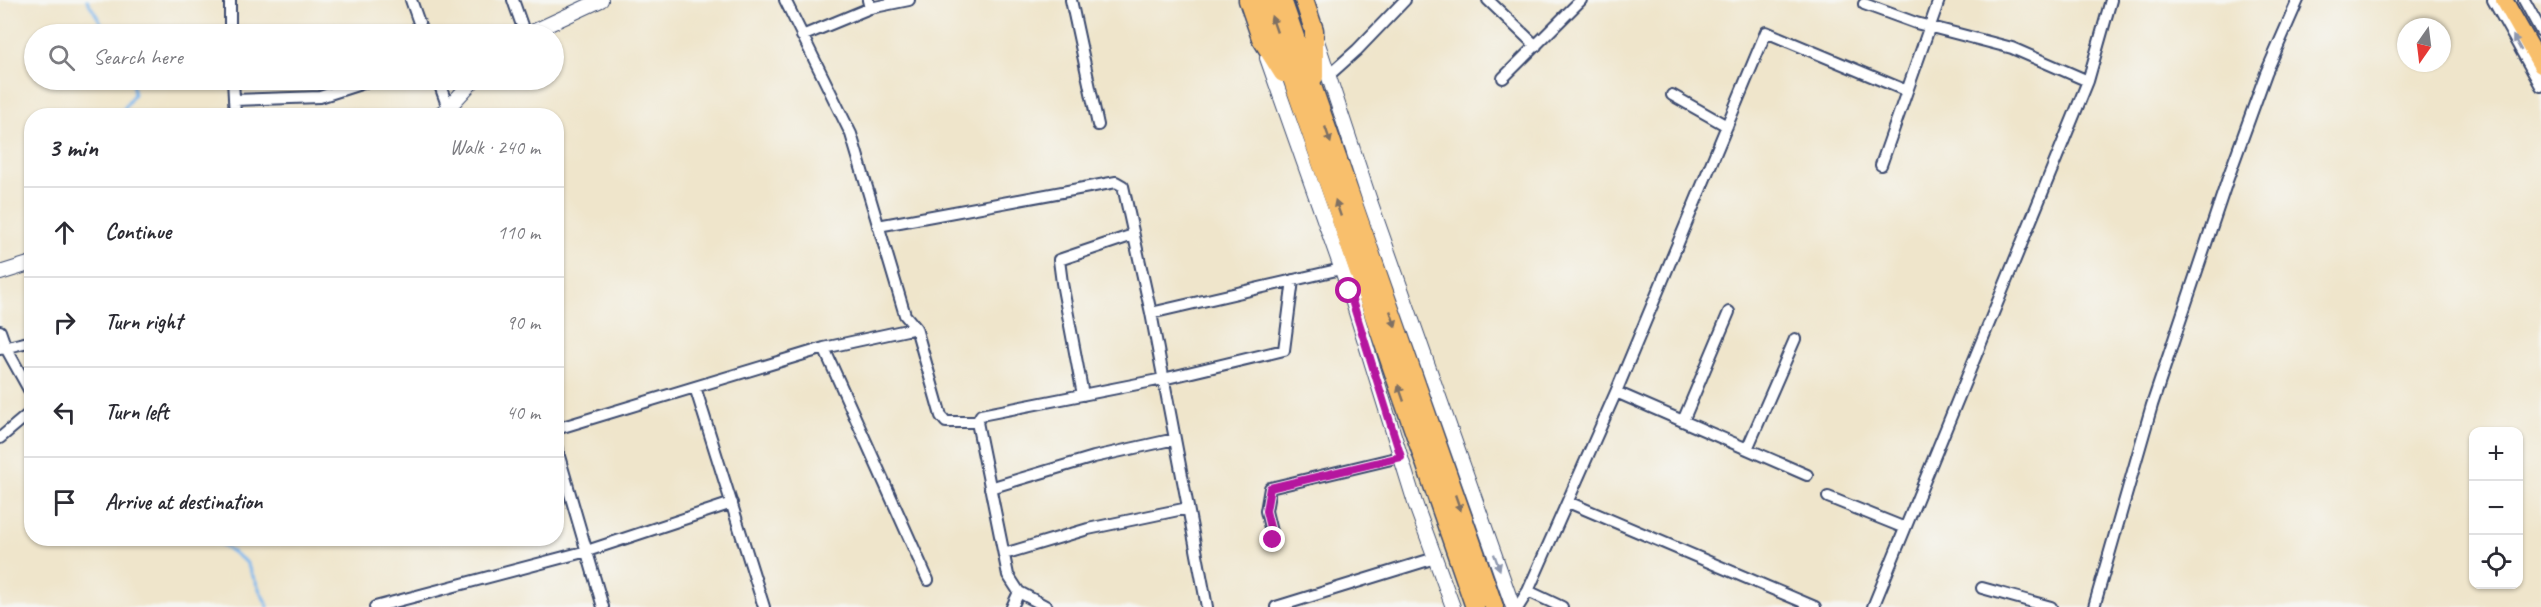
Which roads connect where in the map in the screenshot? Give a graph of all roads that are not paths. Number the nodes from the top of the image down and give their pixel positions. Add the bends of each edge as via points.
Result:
1 (230, 0) edge
2 (411, 0) edge
3 (513, 0) edge
4 (601, 0) edge
5 (785, 0) edge
6 (909, 0) edge
7 (1071, 0) edge
8 (1248, 0) edge
9 (1265, 0) edge
10 (1282, 0) edge
11 (1304, 0) edge
12 (1405, 0) edge
13 (1488, 0) edge
14 (1939, 0) edge
15 (2112, 0) edge
16 (2298, 0) edge
17 (2493, 0) edge
18 (2504, 0) edge
19 (2524, 0) edge
20 (1579, 1) edge
21 (869, 4) edge
22 (1864, 4) dead end
23 (230, 24) edge
24 (419, 24) edge
25 (522, 24) edge
26 (548, 24) edge
27 (1931, 26) junction
28 (1314, 30) junction
29 (2541, 31) edge
30 (802, 36) junction
31 (1261, 38) junction
32 (1536, 46) junction
33 (2541, 65) edge
34 (1329, 75) junction
35 (1503, 78) dead end
36 (2088, 81) junction
37 (2541, 86) edge
38 (234, 90) edge
39 (342, 90) edge
40 (440, 90) edge
41 (465, 90) edge
42 (1907, 91) junction
43 (1672, 95) dead end
44 (1307, 96) junction
45 (234, 100) junction
46 (234, 108) edge
47 (444, 108) edge
48 (449, 108) edge
49 (1098, 125) dead end
50 (1727, 126) junction
51 (1881, 165) dead end
52 (878, 226) junction
53 (1133, 234) junction
54 (24, 266) edge
55 (1341, 269) junction
56 (0, 273) edge
57 (1293, 280) junction
58 (1729, 312) dead end
59 (1151, 313) junction
60 (916, 328) junction
61 (0, 331) edge
62 (1795, 339) dead end
63 (24, 343) edge
64 (3, 348) edge
65 (824, 348) junction
66 (1163, 379) junction
67 (24, 382) edge
68 (695, 387) junction
69 (1616, 392) junction
70 (1083, 395) junction
71 (24, 418) edge
72 (1683, 421) junction
73 (977, 422) junction
74 (564, 427) edge
75 (1414, 430) junction
76 (1394, 436) junction
77 (0, 438) edge
78 (1175, 439) junction
79 (1747, 449) junction
80 (1401, 457) junction
81 (564, 473) edge
82 (1807, 475) dead end
83 (990, 488) junction
84 (1828, 496) dead end
85 (1568, 502) junction
86 (732, 503) junction
87 (1188, 508) junction
88 (1905, 528) junction
89 (1273, 540) dead end
90 (587, 551) junction
91 (1004, 554) junction
92 (1435, 558) junction
93 (928, 580) dead end
94 (1982, 588) dead end
95 (1528, 591) junction
96 (1019, 592) junction
97 (375, 607) edge
98 (603, 607) edge
99 (764, 607) edge
100 (1012, 607) edge
101 (1047, 607) edge
102 (1207, 607) edge
103 (1276, 607) edge
104 (1453, 607) edge
105 (1475, 607) edge
106 (1494, 607) edge
107 (1513, 607) edge
108 (1518, 607) edge
109 (1562, 607) edge
110 (1815, 607) edge
111 (1873, 607) edge
112 (2051, 607) edge
113 (2094, 607) edge

1 - 23 street
2 - 24 street
3 - 25 street
4 - 26 street
5 - 30 street
6 - 21 street
7 - 49 street
8 - 31 highway
44 -> 9 highway
10 - 44 highway
11 - 28 highway
12 - 34 street
13 - 32 street
14 - 27 street
15 - 36 street
16 - 113 street via 2228,177 2155,394
37 -> 17 street
18 - 33 main road
19 - 29 street
20 - 32 street
21 - 30 street
22 - 27 street
27 - 36 street via 2012,48
27 - 42 street
28 - 34 street
28 - 44 highway
30 - 52 street via 851,134
31 - 44 highway
31 - 55 street
32 - 35 street
34 -> 107 street
36 - 88 street
38 - 45 street
39 - 45 street via 320,97
40 - 47 street
41 - 48 street
42 - 50 street via 1766,32
42 - 51 street
43 - 50 street
75 -> 44 highway
44 -> 106 highway
45 - 46 street
50 - 69 street
52 - 53 street via 1116,182 1123,186
52 - 60 street via 905,315
53 - 59 street
53 - 70 street via 1059,260
54 - 56 street
55 - 57 street
55 - 76 street
57 - 59 street
57 - 66 street via 1284,350
58 - 72 street
59 - 66 street
60 - 65 street
60 - 73 street via 941,416 946,422
61 - 64 street
62 - 79 street
63 - 64 street
64 - 67 street
65 - 68 street
65 - 93 street
66 - 70 street
66 - 78 street
68 - 74 street
68 - 86 street
69 - 72 street
69 - 85 street
70 - 73 street via 981,414
71 - 77 street
72 - 79 street
73 - 83 street
75 - 76 street
75 - 105 highway
76 - 80 street
78 - 83 street via 1094,457
78 - 87 street
79 - 82 street
80 - 89 street via 1270,488 1266,511
80 - 92 street
81 - 90 street
83 - 91 street
84 - 88 street
85 - 95 street
85 - 110 street
86 - 90 street
86 - 99 street
87 - 91 street
87 - 102 street
88 - 111 street
90 - 97 street
90 - 98 street
91 - 96 street via 1008,575
92 - 103 street
92 - 104 street
94 - 112 street
95 - 108 street
95 - 109 street
96 - 100 street
96 - 101 street

